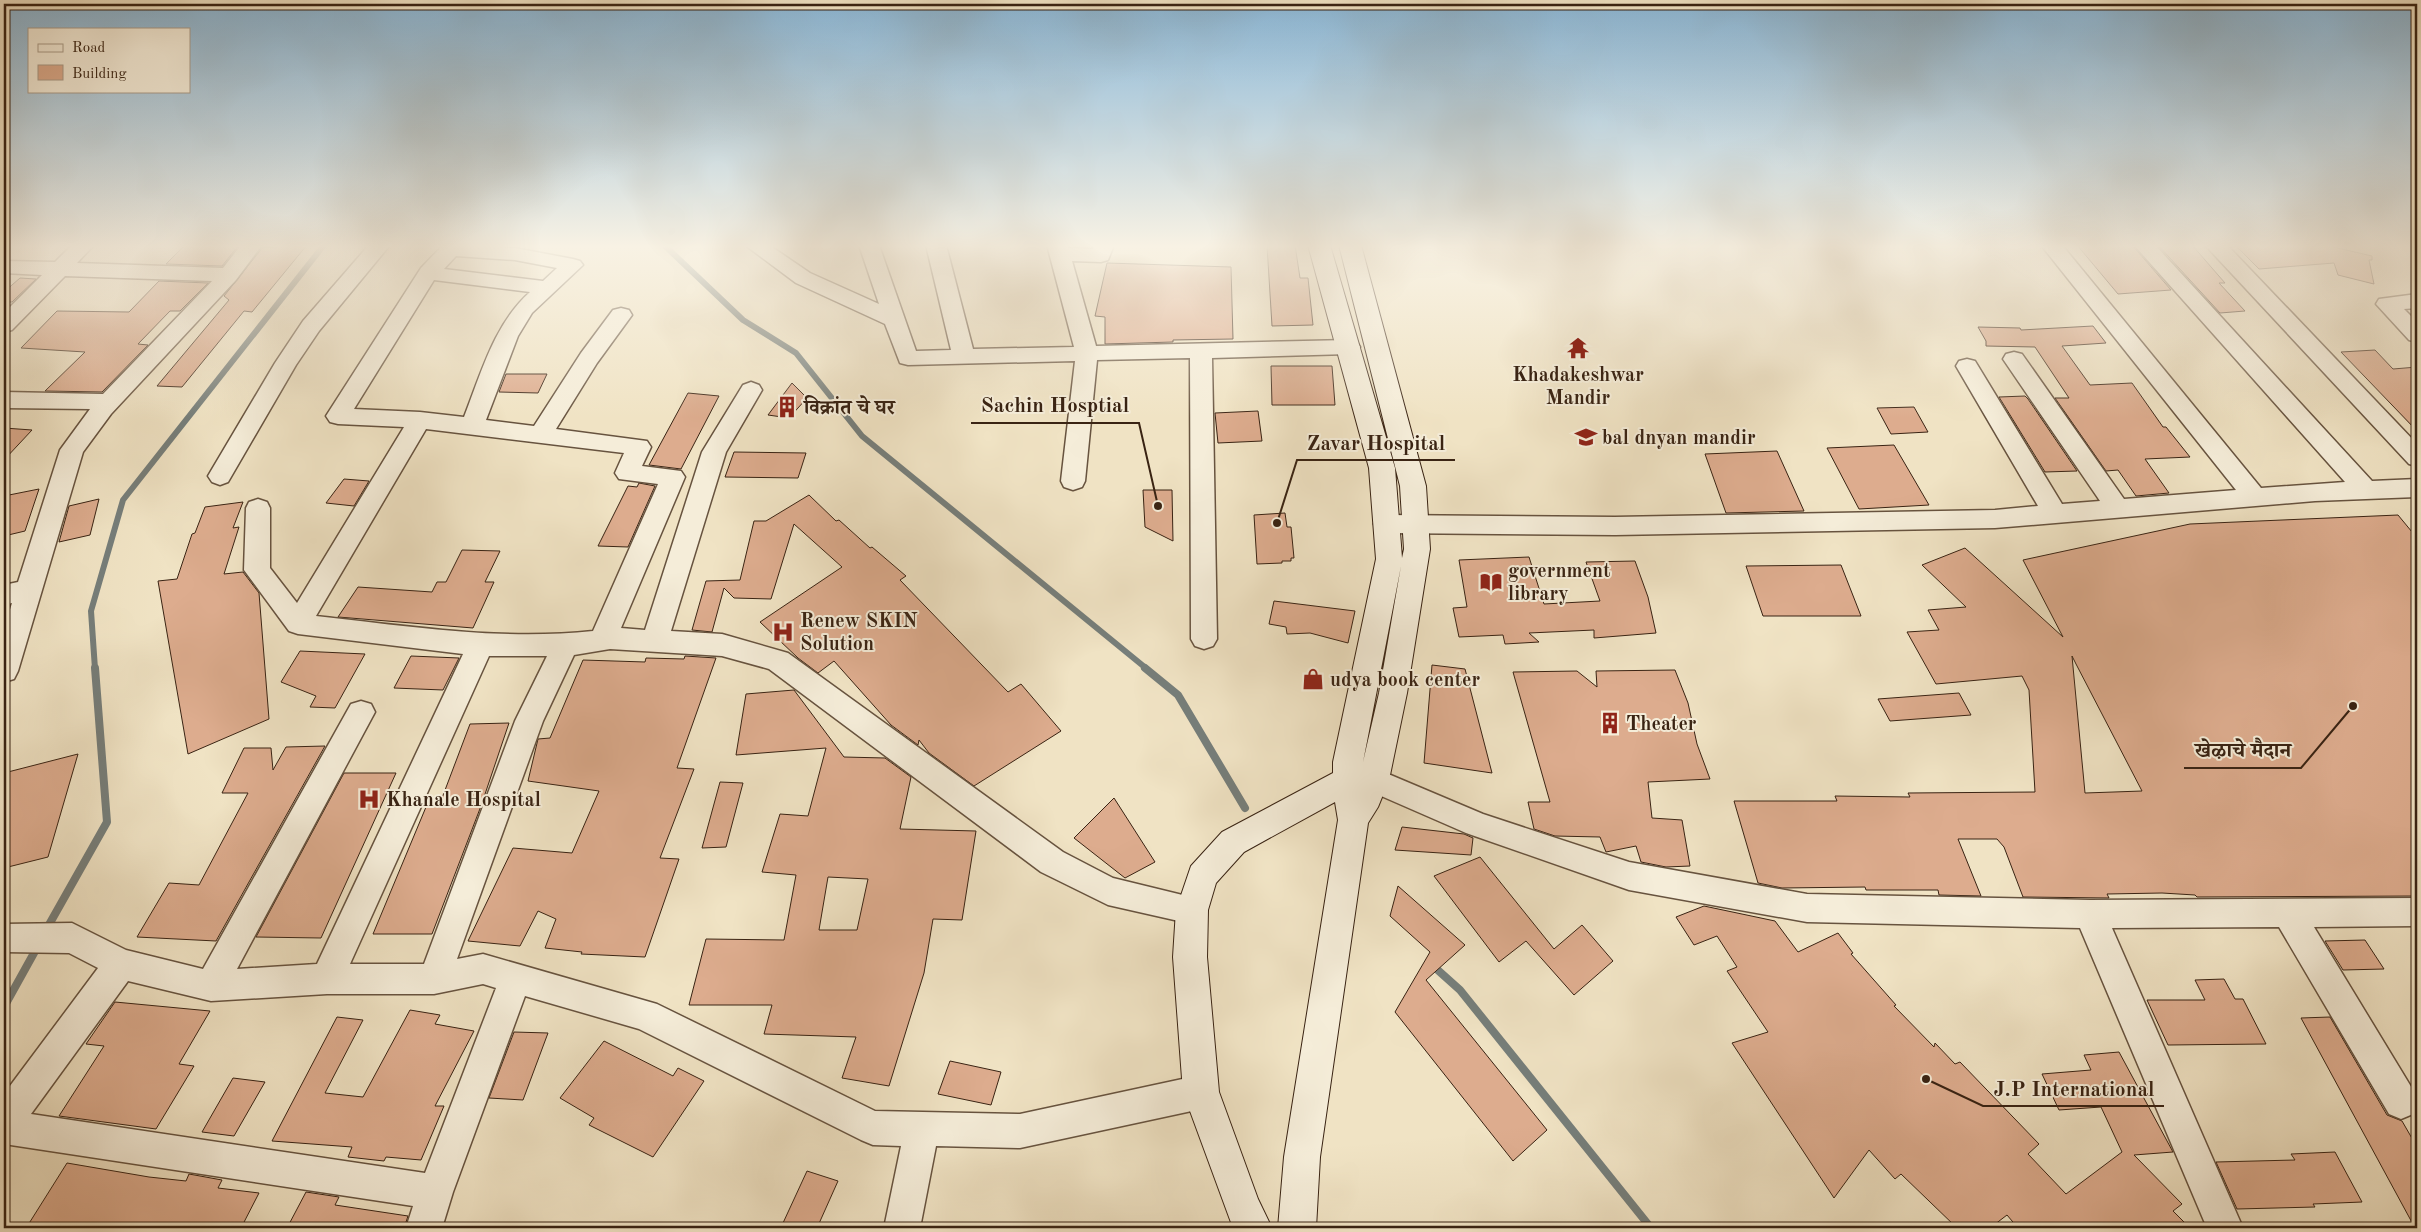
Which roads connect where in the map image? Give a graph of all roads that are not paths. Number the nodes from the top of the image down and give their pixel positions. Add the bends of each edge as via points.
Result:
1 (27, 302) edge
2 (204, 302) edge
3 (331, 302) edge
4 (409, 302) edge
5 (531, 302) edge
6 (857, 302) edge
7 (889, 302) edge
8 (950, 302) edge
9 (1073, 302) edge
10 (1336, 302) edge
11 (1365, 302) edge
12 (2097, 302) edge
13 (2196, 302) edge
14 (2270, 302) edge
15 (2402, 302) edge
16 (621, 315) dead end
17 (895, 320) junction
18 (4, 325) edge
19 (2417, 335) edge
20 (1349, 347) junction
21 (1201, 351) junction
22 (1087, 354) junction
23 (964, 357) junction
24 (2014, 359) dead end
25 (1967, 366) dead end
26 (751, 390) dead end
27 (4, 400) edge
28 (108, 402) junction
29 (420, 420) junction
30 (472, 426) junction
31 (541, 433) junction
32 (2417, 458) edge
33 (220, 476) dead end
34 (1073, 481) dead end
35 (2417, 488) edge
36 (2366, 490) junction
37 (2255, 498) junction
38 (258, 508) dead end
39 (2118, 509) junction
40 (2055, 514) junction
41 (1386, 524) junction
42 (1416, 524) junction
43 (29, 590) junction
44 (4, 595) edge
45 (298, 624) junction
46 (1204, 639) dead end
47 (602, 641) junction
48 (655, 641) junction
49 (480, 645) junction
50 (565, 645) junction
51 (4, 671) edge
52 (361, 712) dead end
53 (1361, 780) junction
54 (1192, 910) junction
55 (2417, 912) edge
56 (2288, 913) junction
57 (2090, 914) junction
58 (4, 938) edge
59 (121, 964) junction
60 (516, 978) junction
61 (327, 979) junction
62 (434, 980) junction
63 (211, 986) junction
64 (1201, 1092) junction
65 (2401, 1102) dead end
66 (4, 1122) edge
67 (4, 1127) edge
68 (922, 1129) junction
69 (434, 1192) junction
70 (424, 1228) edge
71 (902, 1228) edge
72 (1254, 1228) edge
73 (1297, 1228) edge
74 (2225, 1228) edge

1 - 18 street
2 - 28 street
3 - 33 street via 296,348
4 - 29 street via 338,416
5 - 30 street via 507,336
6 - 17 street
7 - 17 street
8 - 23 street
9 - 22 street
10 - 20 street
11 - 42 street via 1413,486
12 - 37 street
13 - 36 street
14 - 32 street
15 - 19 street via 2387,304
16 - 31 street
17 - 23 street via 908,358
20 - 21 street
20 - 41 street via 1382,468
21 - 22 street
21 - 46 street
22 - 23 street
22 - 34 street
24 - 39 street
25 - 40 street
26 - 48 street via 714,452
27 - 28 street
28 - 43 street via 72,450
29 - 30 street
29 - 45 street
30 - 31 street
31 - 47 street via 639,447 627,473 673,477
35 - 36 street
36 - 37 street
37 - 39 street
38 - 45 street via 257,570
39 - 40 street
40 - 42 street via 1996,519 1625,526
41 - 42 street
41 - 53 street via 1389,559 1348,762
42 - 53 street via 1417,549 1392,693
43 - 44 street
43 - 51 street
45 - 49 street
47 - 48 street via 606,638
47 - 50 street
48 - 54 street via 722,645 778,661 1052,862 1108,891
49 - 50 street
49 - 61 street
50 - 62 street via 529,721
52 - 63 street
53 - 54 street via 1233,842 1202,876
53 - 57 street via 1476,824 1629,876 1807,908
53 - 73 street via 1367,798 1353,820 1302,1157
54 - 64 street via 1190,957
55 - 56 street
56 - 57 street
56 - 65 street
57 - 74 street
58 - 59 street via 72,938
59 - 63 street
59 - 66 street
60 - 62 street via 483,969
60 - 68 street via 646,1015 873,1128
60 - 69 street
61 - 62 street
61 - 63 street
64 - 68 street via 1020,1131
64 - 72 street via 1243,1209
67 - 69 street
68 - 71 street
69 - 70 street

